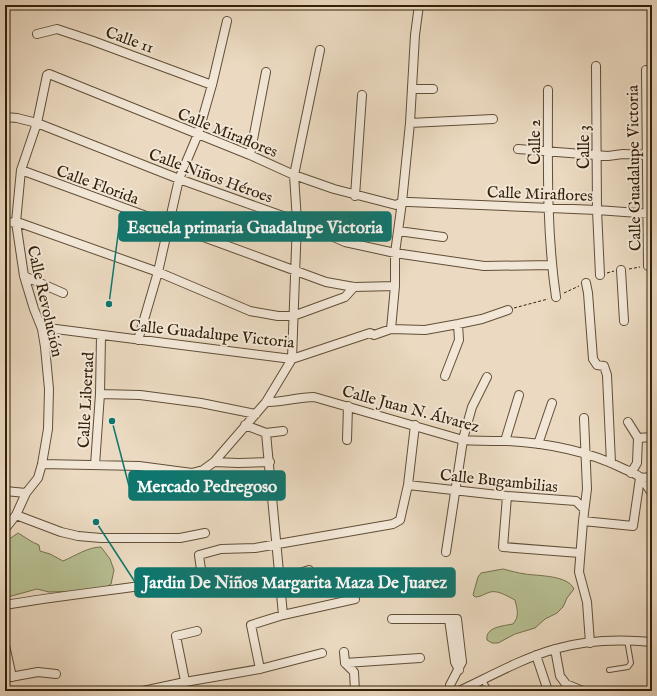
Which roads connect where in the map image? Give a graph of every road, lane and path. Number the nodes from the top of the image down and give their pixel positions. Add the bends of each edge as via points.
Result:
1 (418, 5) edge
2 (227, 21) dead end
3 (36, 34) dead end
4 (320, 50) dead end
5 (596, 66) dead end
6 (646, 70) dead end
7 (266, 72) dead end
8 (47, 75) joint
9 (212, 85) junction
10 (413, 89) junction
11 (433, 89) dead end
12 (548, 90) dead end
13 (362, 95) dead end
14 (5, 117) edge
15 (493, 119) dead end
16 (37, 123) junction
17 (410, 123) junction
18 (198, 134) junction
19 (518, 150) dead end
20 (548, 151) junction
21 (649, 154) edge
22 (250, 155) junction
23 (597, 155) junction
24 (21, 170) junction
25 (294, 174) junction
26 (179, 179) junction
27 (356, 196) junction
28 (402, 202) junction
29 (549, 207) junction
30 (597, 210) junction
31 (650, 214) edge
32 (297, 221) junction
33 (5, 222) edge
34 (16, 222) junction
35 (169, 224) junction
36 (398, 231) junction
37 (444, 237) dead end
38 (395, 253) junction
39 (551, 266) junction
40 (648, 266) joint
41 (621, 270) junction
42 (158, 272) junction
43 (296, 272) junction
44 (600, 275) joint
45 (24, 276) junction
46 (586, 284) joint
47 (395, 286) junction
48 (354, 287) junction
49 (63, 292) dead end
50 (556, 297) junction
51 (508, 310) joint
52 (293, 316) junction
53 (624, 321) dead end
54 (458, 324) junction
55 (42, 329) junction
56 (391, 329) junction
57 (101, 336) junction
58 (138, 340) junction
59 (292, 359) junction
60 (445, 376) dead end
61 (487, 377) dead end
62 (100, 394) junction
63 (519, 395) dead end
64 (266, 402) junction
65 (552, 403) dead end
66 (348, 406) junction
67 (256, 414) junction
68 (584, 418) dead end
69 (628, 422) dead end
70 (245, 425) junction
71 (415, 425) junction
72 (283, 431) dead end
73 (266, 433) junction
74 (652, 437) edge
75 (638, 438) junction
76 (347, 440) dead end
77 (463, 440) junction
78 (505, 441) junction
79 (538, 444) junction
80 (586, 455) junction
81 (214, 462) junction
82 (270, 462) junction
83 (612, 463) junction
84 (42, 464) junction
85 (95, 465) junction
86 (631, 472) junction
87 (652, 477) edge
88 (640, 478) junction
89 (408, 485) junction
90 (456, 489) junction
91 (587, 489) junction
92 (5, 491) edge
93 (26, 493) junction
94 (652, 493) edge
95 (507, 496) junction
96 (576, 501) junction
97 (584, 509) junction
98 (16, 515) junction
99 (583, 521) junction
100 (5, 529) edge
101 (205, 533) dead end
102 (277, 543) junction
103 (446, 552) dead end
104 (580, 553) junction
105 (310, 570) dead end
106 (281, 578) junction
107 (355, 599) dead end
108 (5, 605) edge
109 (283, 614) junction
110 (392, 619) dead end
111 (197, 631) dead end
112 (627, 640) junction
113 (652, 642) edge
114 (590, 643) junction
115 (5, 645) edge
116 (555, 649) junction
117 (344, 652) dead end
118 (322, 653) dead end
119 (536, 655) junction
120 (420, 658) dead end
121 (345, 663) junction
122 (260, 669) junction
123 (609, 670) dead end
124 (56, 674) dead end
125 (8, 677) edge
126 (483, 680) junction
127 (185, 682) junction
128 (143, 691) edge
129 (187, 691) edge
130 (355, 691) edge
131 (386, 691) edge
132 (390, 691) edge
133 (450, 691) edge
134 (459, 691) edge
135 (489, 691) edge
136 (548, 691) edge
137 (582, 691) edge

1 - 10 street
2 - 9 street
3 - 9 street, Calle 11 via 57,29
4 - 25 street
5 - 23 street, Calle 3
6 - 21 street, Calle Guadalupe Victoria
7 - 22 street
8 - 16 street, Calle Revolución
8 - 18 street, Calle Miraflores
9 - 18 street
10 - 11 street
10 - 17 street
12 - 20 street, Calle 2
13 - 27 street
14 - 16 street, Calle Niños Héroes
15 - 17 street
16 - 24 street, Calle Revolución
16 - 26 street, Calle Niños Héroes
17 - 28 street
18 - 22 street, Calle Miraflores
18 - 26 street
19 - 20 street
20 - 23 street
20 - 29 street, Calle 2
21 - 23 street
21 - 31 street, Calle Guadalupe Victoria
22 - 25 street, Calle Miraflores
23 - 30 street, Calle 3
24 - 34 street, Calle Revolución
24 - 35 street, Calle Florida
25 - 27 street, Calle Miraflores
25 - 32 street
26 - 32 street, Calle Niños Héroes
26 - 35 street
27 - 28 street, Calle Miraflores via 396,205
28 - 29 street, Calle Miraflores
28 - 36 street
29 - 30 street, Calle Miraflores
29 - 39 street, Calle 2
30 - 31 street, Calle Miraflores
30 - 44 street, Calle 3
31 - 40 street, Calle Guadalupe Victoria
32 - 38 street, Calle Niños Héroes via 345,242
32 - 43 street
33 - 34 street
34 - 42 street
34 - 45 street, Calle Revolución
35 - 42 street
35 - 43 street, Calle Florida
36 - 37 street
36 - 38 street
38 - 39 street, Calle Niños Héroes via 484,266
38 - 47 street
39 - 50 street, Calle 2
40 - 41 path, Calle Guadalupe Victoria
41 - 44 path, Calle Guadalupe Victoria
41 - 53 street
42 - 52 street via 250,311
42 - 58 street
43 - 48 street, Calle Florida via 326,282
43 - 52 street
45 - 49 street
45 - 55 street, Calle Revolución
46 - 50 path
46 - 83 street via 594,359 597,365 604,366 608,375
47 - 48 street, Calle Florida
47 - 56 street
48 - 52 street via 345,297
50 - 51 path
51 - 54 street, Calle Guadalupe Victoria
52 - 59 street
54 - 56 street, Calle Guadalupe Victoria via 425,330
54 - 60 street via 459,340
55 - 57 street, Calle Guadalupe Victoria
55 - 84 street, Calle Revolución via 49,389 48,429
56 - 59 street, Calle Guadalupe Victoria via 374,335 370,333
57 - 58 street, Calle Guadalupe Victoria
57 - 62 street, Calle Libertad
58 - 59 street, Calle Guadalupe Victoria
59 - 64 street
61 - 77 street via 472,407
62 - 67 street via 201,403
62 - 85 street, Calle Libertad
63 - 78 street
64 - 66 street, Calle Juan N. Álvarez via 314,397
64 - 67 street
65 - 79 street
66 - 71 street, Calle Juan N. Álvarez
66 - 76 street
67 - 70 street
68 - 80 street
69 - 75 street
70 - 73 street
70 - 81 street
71 - 77 street, Calle Juan N. Álvarez
71 - 89 street
72 - 73 street
73 - 82 street
74 - 75 street
75 - 86 street via 636,463
77 - 78 street, Calle Juan N. Álvarez
77 - 90 street
78 - 79 street, Calle Juan N. Álvarez
79 - 80 street, Calle Juan N. Álvarez
80 - 83 street, Calle Juan N. Álvarez
80 - 91 street
81 - 82 street
81 - 85 street via 192,474 139,466
82 - 102 street
83 - 86 street, Calle Juan N. Álvarez
84 - 85 street
84 - 93 street, Calle Revolución via 38,478
86 - 88 street, Calle Juan N. Álvarez
87 - 88 street
88 - 94 street, Calle Juan N. Álvarez
88 - 99 street via 633,526
89 - 90 street, Calle Bugambilias
89 - 102 street via 400,520 393,524
90 - 95 street, Calle Bugambilias
90 - 103 street
91 - 96 street
91 - 97 street
92 - 93 street
93 - 98 street, Calle Revolución
95 - 96 street, Calle Bugambilias
95 - 104 street via 503,547
96 - 97 street, Calle Bugambilias
97 - 99 street
98 - 100 street, Calle Revolución
98 - 101 street via 78,536 180,538
99 - 104 street
102 - 106 street
102 - 108 street via 255,548 221,549 199,555 202,576
104 - 114 street via 579,572 588,602
105 - 106 street
106 - 109 street
107 - 109 street
109 - 122 street via 251,625
110 - 133 street via 457,620 462,662 450,685
111 - 127 street via 176,636
112 - 113 street
112 - 114 street
112 - 123 lane via 631,663 628,667
114 - 116 street
115 - 125 street
116 - 119 street
116 - 137 street via 560,676 566,684
117 - 121 street
118 - 122 street
119 - 126 street
119 - 136 street
120 - 121 street
121 - 130 street via 354,672
122 - 127 street
124 - 125 street via 38,672
126 - 134 street
126 - 135 lane
127 - 128 street
127 - 129 street
131 - 132 street

